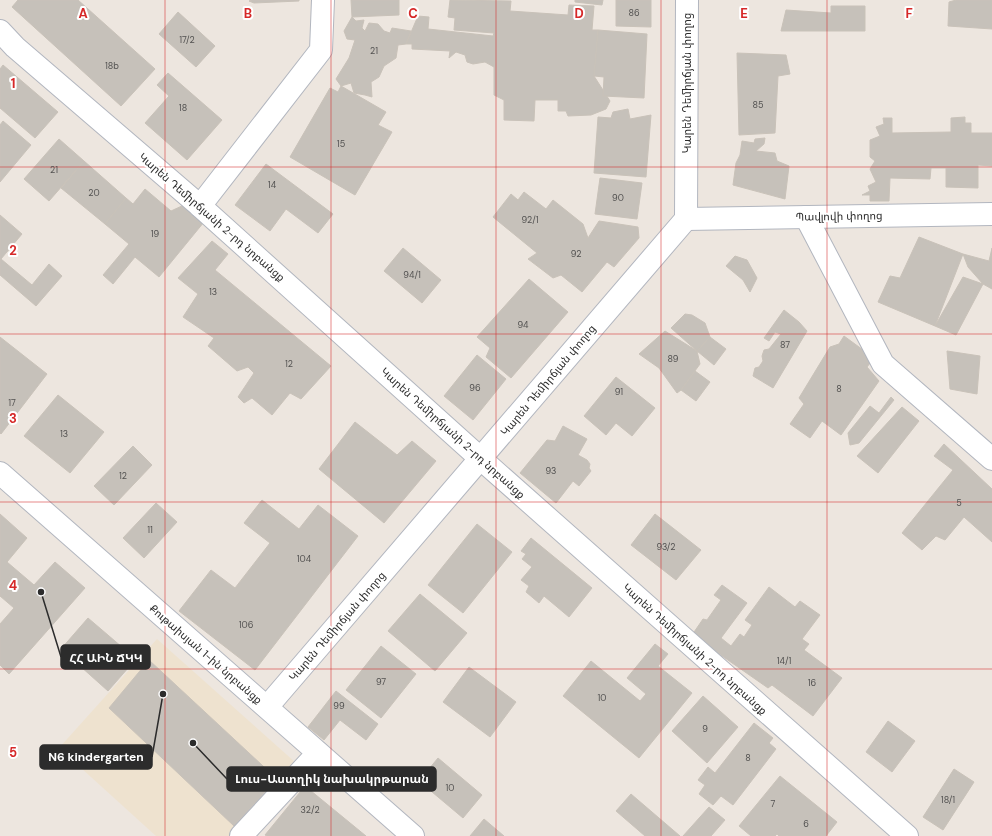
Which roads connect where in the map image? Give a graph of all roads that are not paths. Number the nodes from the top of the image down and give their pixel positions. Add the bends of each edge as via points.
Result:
1 (323, 0) edge
2 (687, 0) edge
3 (0, 30) edge
4 (200, 206) junction
5 (992, 214) edge
6 (806, 217) junction
7 (686, 219) junction
8 (481, 459) junction
9 (992, 460) edge
10 (0, 473) edge
11 (267, 707) junction
12 (318, 753) junction
13 (242, 836) edge
14 (412, 836) edge
15 (907, 836) edge

1 - 4 street via 321,50
2 - 7 street, Կարեն Դեմիրճյան փողոց
3 - 4 street, Կարեն Դեմիրճյանի 2-րդ նրբանցք via 15,47
4 - 8 street, Կարեն Դեմիրճյանի 2-րդ նրբանցք
5 - 6 street, Պավլովի փողոց
6 - 7 street, Պավլովի փողոց
6 - 9 street via 883,364
7 - 8 street, Կարեն Դեմիրճյան փողոց
8 - 11 street, Կարեն Դեմիրճյան փողոց
8 - 15 street, Կարեն Դեմիրճյանի 2-րդ նրբանցք
10 - 11 street, Քութաիսյան 1-ին նրբանցք
11 - 12 street, Քութաիսյան 1-ին նրբանցք
12 - 13 street
12 - 14 street, Քութաիսյան 1-ին նրբանցք

